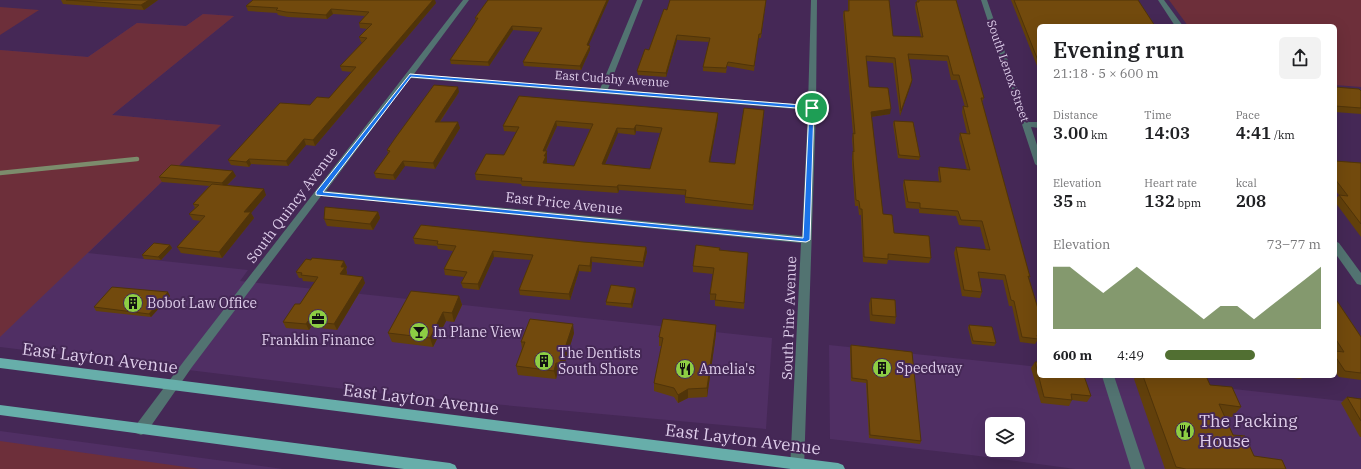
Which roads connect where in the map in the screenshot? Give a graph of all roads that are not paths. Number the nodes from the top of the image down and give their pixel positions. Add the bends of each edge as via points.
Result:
1 (466, 0) edge
2 (640, 0) edge
3 (814, 0) edge
4 (984, 0) edge
5 (1161, 0) edge
6 (1178, 24) edge
7 (410, 76) junction
8 (603, 91) junction
9 (812, 108) junction
10 (1026, 124) junction
11 (1037, 125) edge
12 (1037, 158) edge
13 (318, 193) junction
14 (806, 240) junction
15 (1337, 248) edge
16 (1359, 277) edge
17 (0, 363) edge
18 (1109, 378) edge
19 (172, 385) junction
20 (0, 410) edge
21 (141, 428) junction
22 (797, 466) edge
23 (450, 469) edge
24 (838, 469) edge
25 (1138, 469) edge

1 - 7 street, South Quincy Avenue
2 - 8 street
3 - 9 street, South Pine Avenue
4 - 10 street, South Lenox Street
5 - 6 street
7 - 8 street, East Cudahy Avenue
7 - 13 street, South Quincy Avenue
8 - 9 street, East Cudahy Avenue
9 - 14 street, South Pine Avenue
10 - 11 street
10 - 12 street, South Lenox Street
13 - 14 street, East Price Avenue
13 - 19 street, South Quincy Avenue
14 - 22 street, South Pine Avenue
15 - 16 street
17 - 19 main road, East Layton Avenue
18 - 25 street
19 - 21 street, South Quincy Avenue
19 - 22 main road, East Layton Avenue
20 - 21 main road
21 - 23 main road
22 - 24 main road, East Layton Avenue

